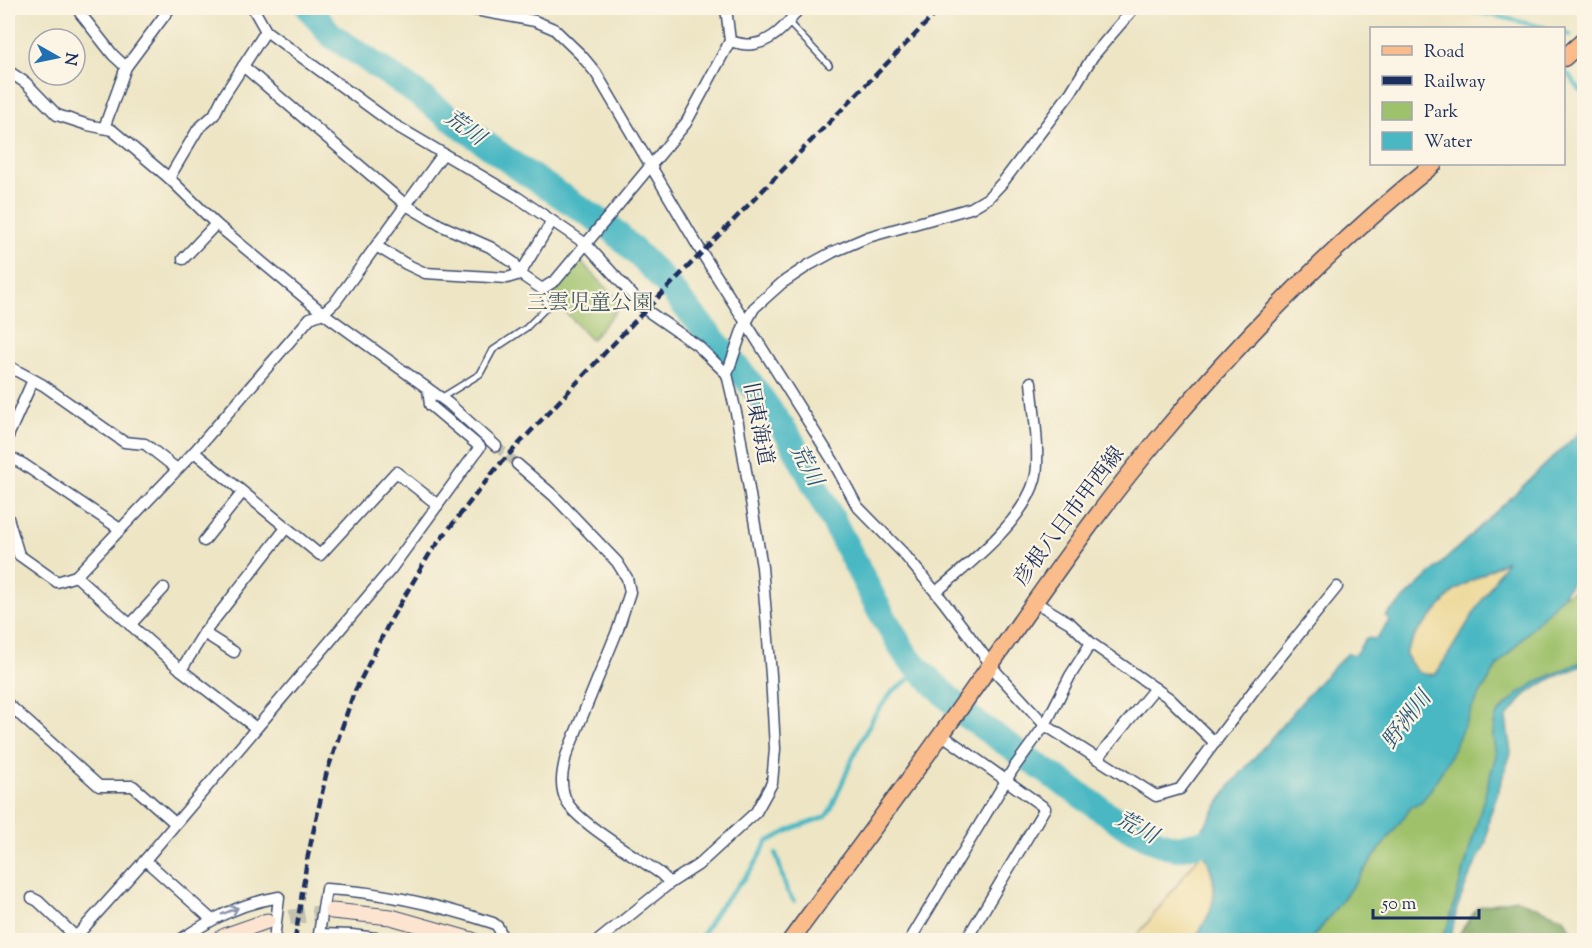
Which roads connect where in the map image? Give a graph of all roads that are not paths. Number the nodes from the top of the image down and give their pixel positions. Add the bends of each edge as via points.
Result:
1 (79, 8) edge
2 (170, 8) edge
3 (253, 8) edge
4 (464, 8) edge
5 (533, 8) edge
6 (726, 8) edge
7 (799, 8) edge
8 (1134, 8) edge
9 (480, 9) edge
10 (536, 21) junction
11 (789, 23) junction
12 (266, 31) junction
13 (1584, 40) edge
14 (730, 41) junction
15 (1565, 55) edge
16 (829, 65) dead end
17 (243, 66) junction
18 (126, 67) junction
19 (8, 71) edge
20 (104, 128) junction
21 (442, 154) junction
22 (651, 164) junction
23 (1433, 165) edge
24 (169, 178) junction
25 (406, 204) junction
26 (552, 221) junction
27 (216, 224) junction
28 (589, 240) junction
29 (376, 246) junction
30 (183, 259) dead end
31 (520, 274) junction
32 (542, 289) junction
33 (323, 313) junction
34 (744, 325) junction
35 (8, 366) edge
36 (727, 374) junction
37 (33, 380) junction
38 (1031, 382) dead end
39 (428, 389) junction
40 (441, 398) junction
41 (8, 436) edge
42 (495, 446) tunnel mouth
43 (194, 452) junction
44 (8, 456) edge
45 (517, 464) tunnel mouth
46 (177, 469) junction
47 (242, 492) junction
48 (438, 505) junction
49 (8, 518) edge
50 (286, 528) junction
51 (120, 530) junction
52 (204, 541) dead end
53 (76, 576) junction
54 (1337, 587) dead end
55 (164, 588) dead end
56 (936, 592) junction
57 (1035, 602) junction
58 (130, 625) junction
59 (204, 633) junction
60 (1091, 643) junction
61 (234, 652) dead end
62 (991, 664) junction
63 (181, 670) junction
64 (1155, 688) junction
65 (8, 704) edge
66 (1043, 727) junction
67 (256, 728) junction
68 (941, 734) junction
69 (1215, 743) junction
70 (1097, 759) junction
71 (1007, 782) junction
72 (175, 823) junction
73 (145, 860) junction
74 (670, 883) junction
75 (32, 898) dead end
76 (332, 911) tunnel mouth
77 (211, 919) junction
78 (267, 921) tunnel mouth
79 (75, 939) edge
80 (180, 940) edge
81 (217, 940) edge
82 (274, 940) edge
83 (391, 940) edge
84 (472, 940) edge
85 (500, 940) edge
86 (599, 940) edge
87 (791, 940) edge
88 (910, 940) edge
89 (966, 940) edge

1 - 18 street via 86,22
2 - 18 street
3 - 12 street
4 - 9 street
5 - 10 street
6 - 14 street
7 - 11 street
8 - 34 street, 旧東海道 via 1093,56 1071,92 988,198 971,208 868,237 833,252 783,283 754,308
9 - 10 street
10 - 22 street via 554,29 596,73
11 - 14 street via 754,45
11 - 16 lane
12 - 17 street
12 - 21 street via 393,124
13 - 15 main road
14 - 22 street via 686,123
17 - 24 street
17 - 25 street
18 - 20 street
19 - 20 street via 26,83 57,115
20 - 24 street via 112,130
21 - 25 street
21 - 26 street
22 - 28 street
22 - 34 street
23 - 57 main road, 彦根八日市甲西線 via 1335,248 1245,339 1156,441
24 - 27 street
25 - 29 street
25 - 31 street via 440,225 490,247 514,263
26 - 28 street
26 - 31 street
27 - 30 street
27 - 33 street
28 - 32 street via 556,280
28 - 36 street via 646,310 698,346
29 - 31 street via 425,273 507,278
29 - 33 street
31 - 32 street
32 - 40 lane via 547,307 526,328 493,350 480,374
33 - 39 street
33 - 43 street via 310,318
34 - 36 street, 旧東海道
34 - 56 street via 857,506
35 - 37 street
36 - 74 street, 旧東海道 via 762,567 774,739 772,783 756,812 698,866
37 - 41 street
37 - 46 street via 124,442 145,444
38 - 56 street via 1036,477 1029,495 984,551
39 - 40 street
39 - 48 street via 430,405 480,447
40 - 42 street
43 - 46 street
43 - 47 street
44 - 51 street
45 - 74 street via 554,496 617,562 630,592 566,756 561,774 567,801 573,812
46 - 51 street
47 - 50 street
47 - 52 street
48 - 50 street via 396,472 320,555
48 - 67 street via 391,569
49 - 53 street via 19,555 57,582
50 - 59 street
51 - 53 street
53 - 58 street
54 - 69 street
55 - 58 street
56 - 62 street
57 - 60 street via 1070,623
57 - 62 main road, 彦根八日市甲西線
58 - 63 street
59 - 61 street
59 - 63 street
60 - 64 street
60 - 66 street
62 - 66 street
62 - 68 main road, 彦根八日市甲西線
63 - 67 street
64 - 69 street
64 - 70 street
65 - 72 street via 99,786 133,786
66 - 70 street
66 - 71 street
67 - 72 street
68 - 71 street
68 - 87 main road, 彦根八日市甲西線
69 - 70 street via 1180,789 1156,796
71 - 88 street
71 - 89 street via 1045,808
72 - 73 street
73 - 77 street
73 - 79 street
74 - 86 street, 旧東海道
75 - 79 street
76 - 84 street via 391,917
77 - 80 street
77 -> 82 street via 256,901 279,897
78 - 81 street
83 - 85 street via 319,934 326,889 362,891 447,908 493,922 500,930

